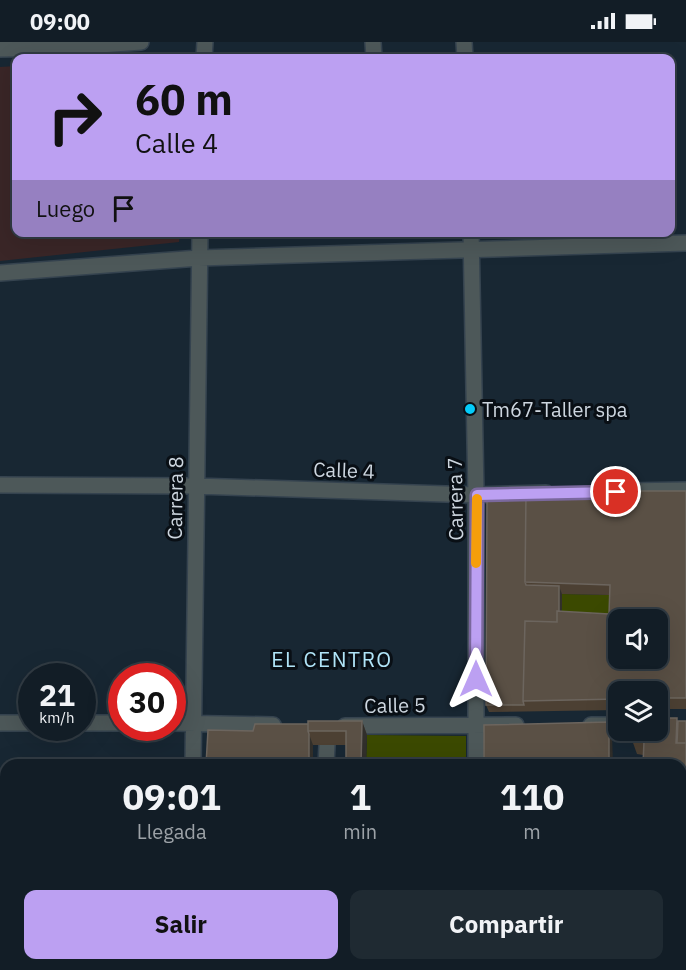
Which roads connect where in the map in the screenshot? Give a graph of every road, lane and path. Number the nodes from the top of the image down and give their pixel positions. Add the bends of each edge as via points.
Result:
1 (141, 42) edge
2 (59, 45) edge
3 (0, 49) edge
4 (200, 237) edge
5 (471, 237) edge
6 (686, 243) edge
7 (471, 251) junction
8 (199, 258) junction
9 (0, 273) edge
10 (0, 485) edge
11 (196, 486) junction
12 (686, 490) edge
13 (616, 492) edge
14 (558, 493) edge
15 (477, 495) junction
16 (0, 723) edge
17 (18, 723) edge
18 (186, 723) edge
19 (193, 723) junction
20 (283, 725) edge
21 (476, 725) junction
22 (536, 725) edge
23 (571, 725) edge
24 (608, 725) edge
25 (193, 759) edge
26 (326, 759) edge
27 (476, 759) edge

1 - 2 street
2 - 3 street
4 - 8 street, Carrera 8
5 - 7 street, Carrera 7
6 - 7 street
7 - 8 street
7 - 15 street, Carrera 7
8 - 9 street
8 - 11 street, Carrera 8
10 - 11 street, Calle 4
11 - 15 street, Calle 4
11 - 19 street, Carrera 8
12 - 13 street
14 - 15 street, Calle 4
15 - 21 street, Carrera 7
16 - 17 street
18 - 19 street
19 - 20 street
19 - 25 street, Carrera 8
21 - 22 street, Calle 5
21 - 26 street, Calle 5 via 327,735
21 - 27 street, Carrera 7
23 - 24 street

